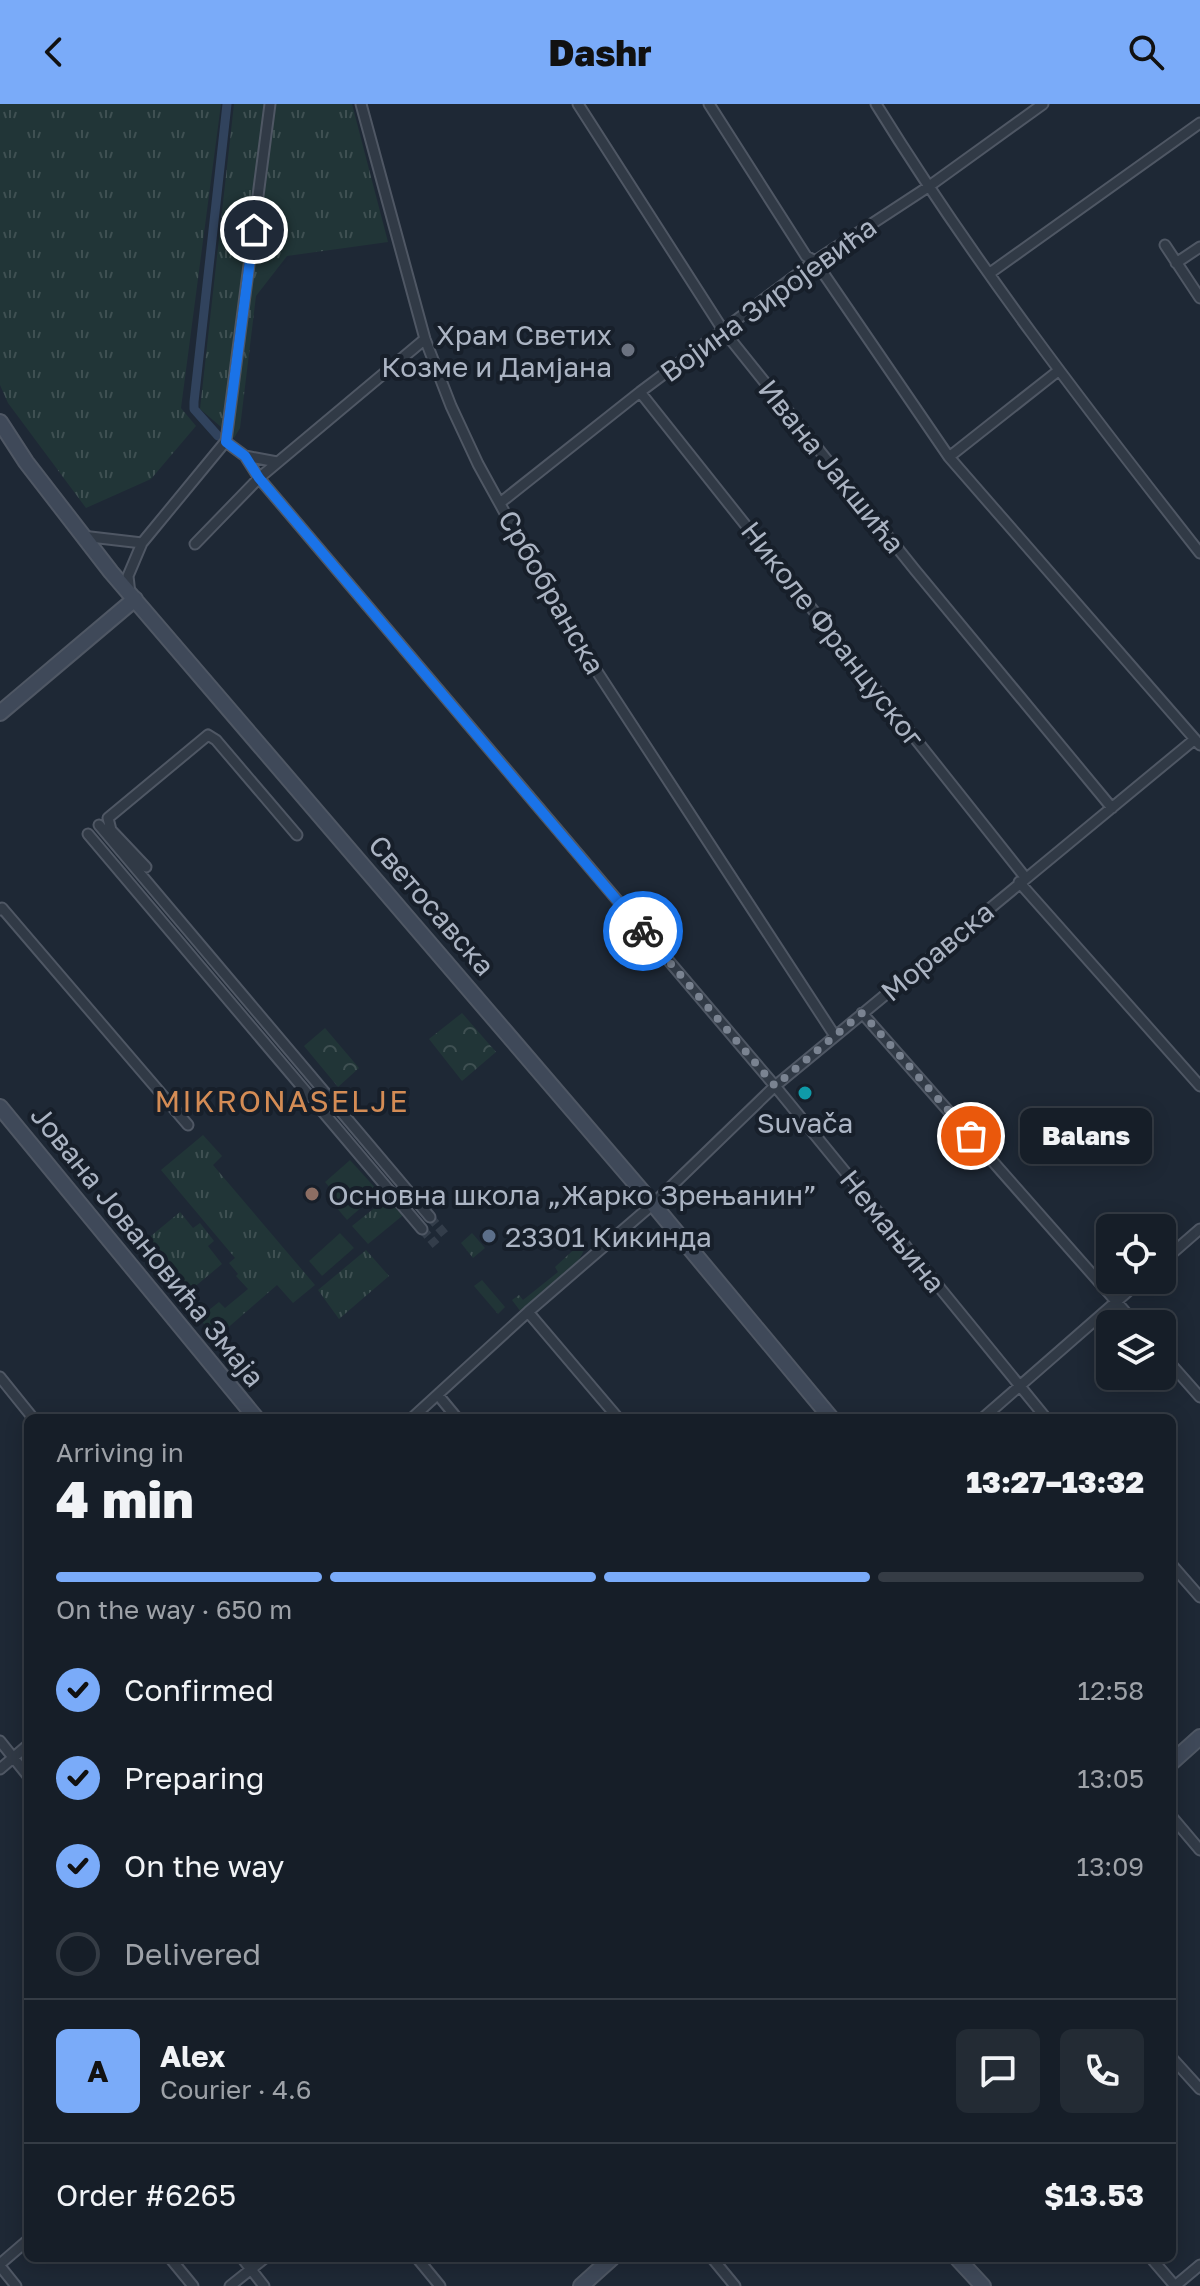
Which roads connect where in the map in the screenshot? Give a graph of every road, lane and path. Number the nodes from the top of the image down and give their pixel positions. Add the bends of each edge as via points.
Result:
1 (270, 104) edge
2 (361, 104) edge
3 (578, 104) edge
4 (709, 104) edge
5 (877, 104) edge
6 (1043, 104) edge
7 (1200, 123) edge
8 (928, 187) junction
9 (1165, 245) dead end
10 (1200, 247) edge
11 (815, 261) junction
12 (1176, 263) junction
13 (990, 273) junction
14 (1200, 298) edge
15 (723, 330) junction
16 (425, 339) junction
17 (1058, 371) junction
18 (640, 392) junction
19 (0, 422) edge
20 (226, 442) junction
21 (245, 456) junction
22 (949, 457) junction
23 (277, 462) junction
24 (259, 478) junction
25 (500, 503) junction
26 (82, 536) junction
27 (142, 543) junction
28 (195, 544) dead end
29 (1200, 553) edge
30 (132, 596) junction
31 (0, 713) edge
32 (1197, 742) edge
33 (1112, 808) junction
34 (99, 825) dead end
35 (88, 834) dead end
36 (297, 835) dead end
37 (146, 867) dead end
38 (1022, 879) junction
39 (1, 909) edge
40 (862, 1013) junction
41 (835, 1036) junction
42 (775, 1086) junction
43 (1200, 1086) edge
44 (0, 1107) edge
45 (188, 1125) dead end
46 (653, 1204) junction
47 (430, 1217) tunnel mouth
48 (422, 1229) tunnel mouth
49 (1200, 1229) edge
50 (1176, 1250) edge
51 (1124, 1294) edge
52 (1116, 1301) junction
53 (1124, 1310) edge
54 (528, 1312) junction
55 (1176, 1370) edge
56 (0, 1377) edge
57 (1019, 1387) junction
58 (438, 1395) junction
59 (1200, 1397) edge
60 (30, 1414) edge
61 (253, 1414) edge
62 (417, 1414) edge
63 (454, 1414) edge
64 (615, 1414) edge
65 (828, 1414) edge
66 (988, 1414) edge
67 (1043, 1414) edge
68 (1176, 1570) edge
69 (1200, 1597) edge
70 (1200, 1737) edge
71 (0, 1741) edge
72 (24, 1748) edge
73 (13, 1758) junction
74 (1176, 1758) edge
75 (0, 1769) edge
76 (24, 1771) edge
77 (1176, 1822) edge
78 (1200, 1850) edge
79 (1176, 2062) edge
80 (1200, 2089) edge
81 (24, 2244) edge
82 (173, 2262) edge
83 (245, 2262) edge
84 (260, 2262) edge
85 (420, 2262) edge
86 (608, 2262) edge
87 (715, 2262) edge
88 (961, 2262) edge
89 (1154, 2262) edge
90 (0, 2265) edge
91 (1200, 2265) edge
92 (251, 2269) junction
93 (16, 2286) edge
94 (193, 2286) edge
95 (230, 2286) edge
96 (264, 2286) edge
97 (440, 2286) edge
98 (581, 2286) edge
99 (735, 2286) edge
100 (983, 2286) edge
101 (1175, 2286) edge

1 - 20 street
2 - 16 street, Србобранска
3 - 15 street, Ивана Јакшића
4 - 11 street via 806,256
5 - 8 street
6 - 8 street, Војина Зиројевића
7 - 13 street
8 - 11 street, Војина Зиројевића
8 - 13 street
9 - 12 street
10 - 12 street
11 - 15 street, Војина Зиројевића
11 - 22 street
12 - 14 street
13 - 17 street
15 - 18 street, Војина Зиројевића
15 - 33 street, Ивана Јакшића
16 - 23 street
16 - 25 street, Србобранска via 451,406
17 - 22 street
17 - 29 street
18 - 25 street, Војина Зиројевића
18 - 38 street, Николе Француског
19 - 26 street, Светосавска
20 - 21 street, Немањина
20 - 27 street
21 - 23 street, Немањина
21 - 24 street, Немањина
22 - 32 street
23 - 24 street
24 - 28 street
24 - 42 street, Немањина
25 - 41 street, Србобранска via 566,624
26 - 27 street
26 - 30 street, Светосавска
27 - 30 street via 128,576
30 - 31 street
30 - 46 street, Светосавска
32 - 33 street, Моравска
33 - 38 street, Моравска
34 - 47 street
35 - 48 street
36 - 37 street via 208,735 108,818 111,830
38 - 40 street, Моравска
38 - 43 street, Николе Француског
39 - 45 street
40 - 41 street, Моравска
40 - 52 street
41 - 42 street, Моравска
42 - 46 street, Моравска
42 - 57 street, Немањина
44 - 61 street, Јована Јовановића Змаја
46 - 54 street, Моравска
46 - 65 street, Светосавска
49 - 50 street
51 - 52 street
52 - 53 street
52 - 57 street
54 - 58 street, Моравска
54 - 64 street
55 - 59 street
56 - 60 street
57 - 66 street
57 - 67 street, Немањина
58 - 62 street, Моравска
58 - 63 street
68 - 69 street
70 - 74 street
71 - 73 street
72 - 73 street
73 - 75 street
73 - 76 street
77 - 78 street
79 - 80 street
81 - 90 street
82 - 94 street
83 - 92 street
84 - 92 street
85 - 97 street
86 - 98 street
87 - 99 street
88 - 100 street
89 - 101 street
90 - 93 street
91 - 101 street
92 - 95 street
92 - 96 street

